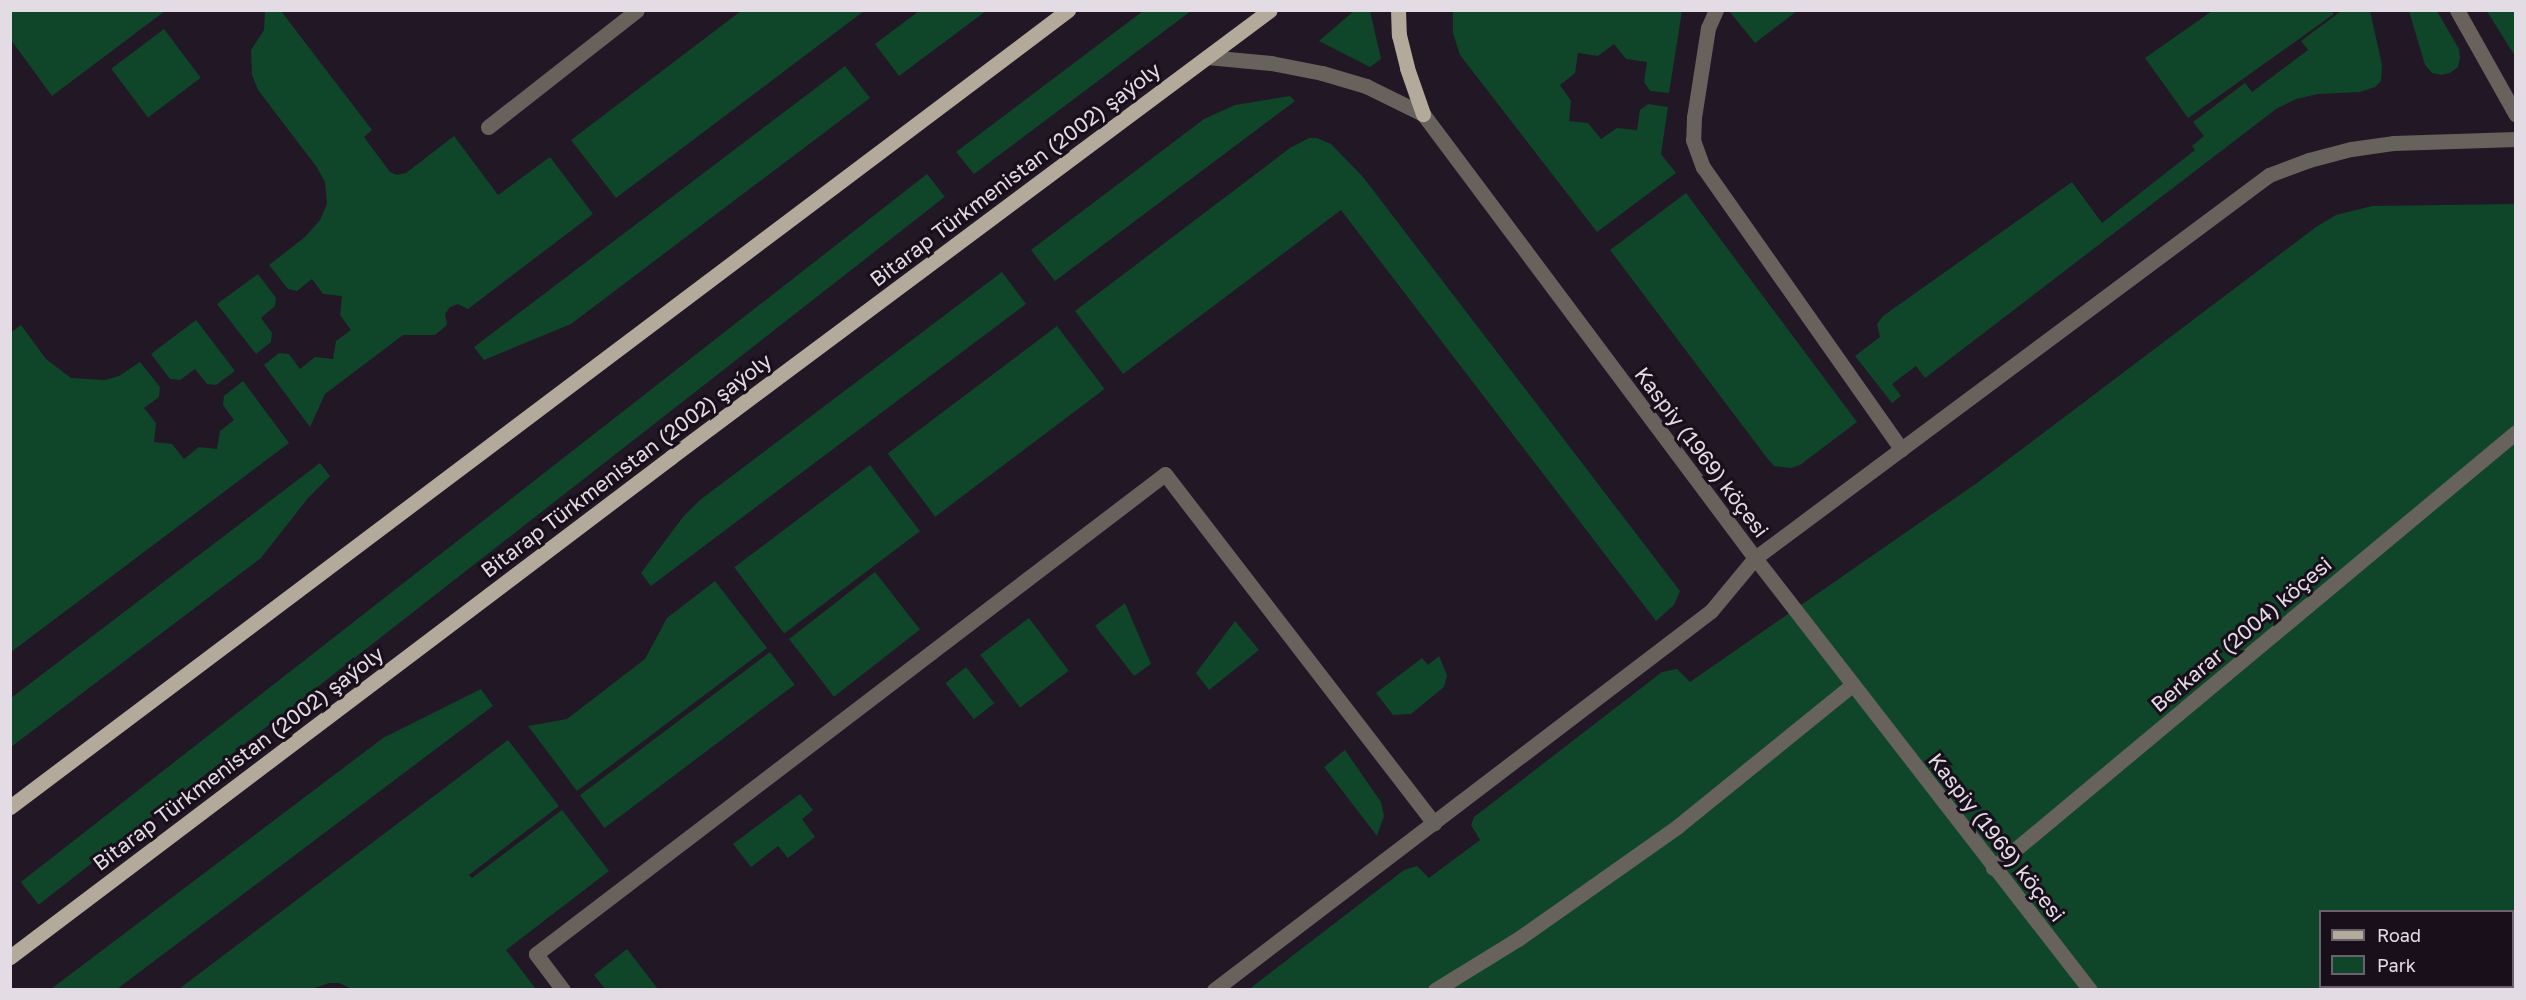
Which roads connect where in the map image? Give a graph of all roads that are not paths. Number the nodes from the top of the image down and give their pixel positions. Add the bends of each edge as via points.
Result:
1 (637, 10) edge
2 (1068, 10) edge
3 (1270, 10) edge
4 (1398, 10) edge
5 (1716, 10) edge
6 (2457, 10) edge
7 (1207, 57) junction
8 (1423, 114) junction
9 (2516, 115) edge
10 (488, 128) dead end
11 (2516, 139) edge
12 (2516, 432) edge
13 (1901, 449) junction
14 (1755, 558) junction
15 (1852, 685) junction
16 (10, 807) edge
17 (1434, 823) junction
18 (1993, 868) junction
19 (10, 957) edge
20 (563, 990) edge
21 (1214, 990) edge
22 (1435, 990) edge
23 (2090, 990) edge

1 - 10 street
2 - 16 main road
3 - 7 main road, Bitarap Türkmenistan (2002) şaýoly
4 - 8 main road via 1407,68
5 - 13 street via 1708,28 1694,117 1693,140 1703,167
6 - 9 street
7 - 8 street, Kaspiy (1969) köçesi via 1322,73 1366,86
7 - 19 main road, Bitarap Türkmenistan (2002) şaýoly
8 - 14 street, Kaspiy (1969) köçesi
11 - 13 street via 2393,143 2309,160 2269,175
12 - 18 street, Berkarar (2004) köçesi
13 - 14 street
14 - 15 street, Kaspiy (1969) köçesi
14 - 17 street via 1711,611
15 - 18 street, Kaspiy (1969) köçesi
15 - 22 street via 1678,826 1518,939
17 - 20 street via 1165,474 536,954
17 - 21 street
18 - 23 street, Kaspiy (1969) köçesi

